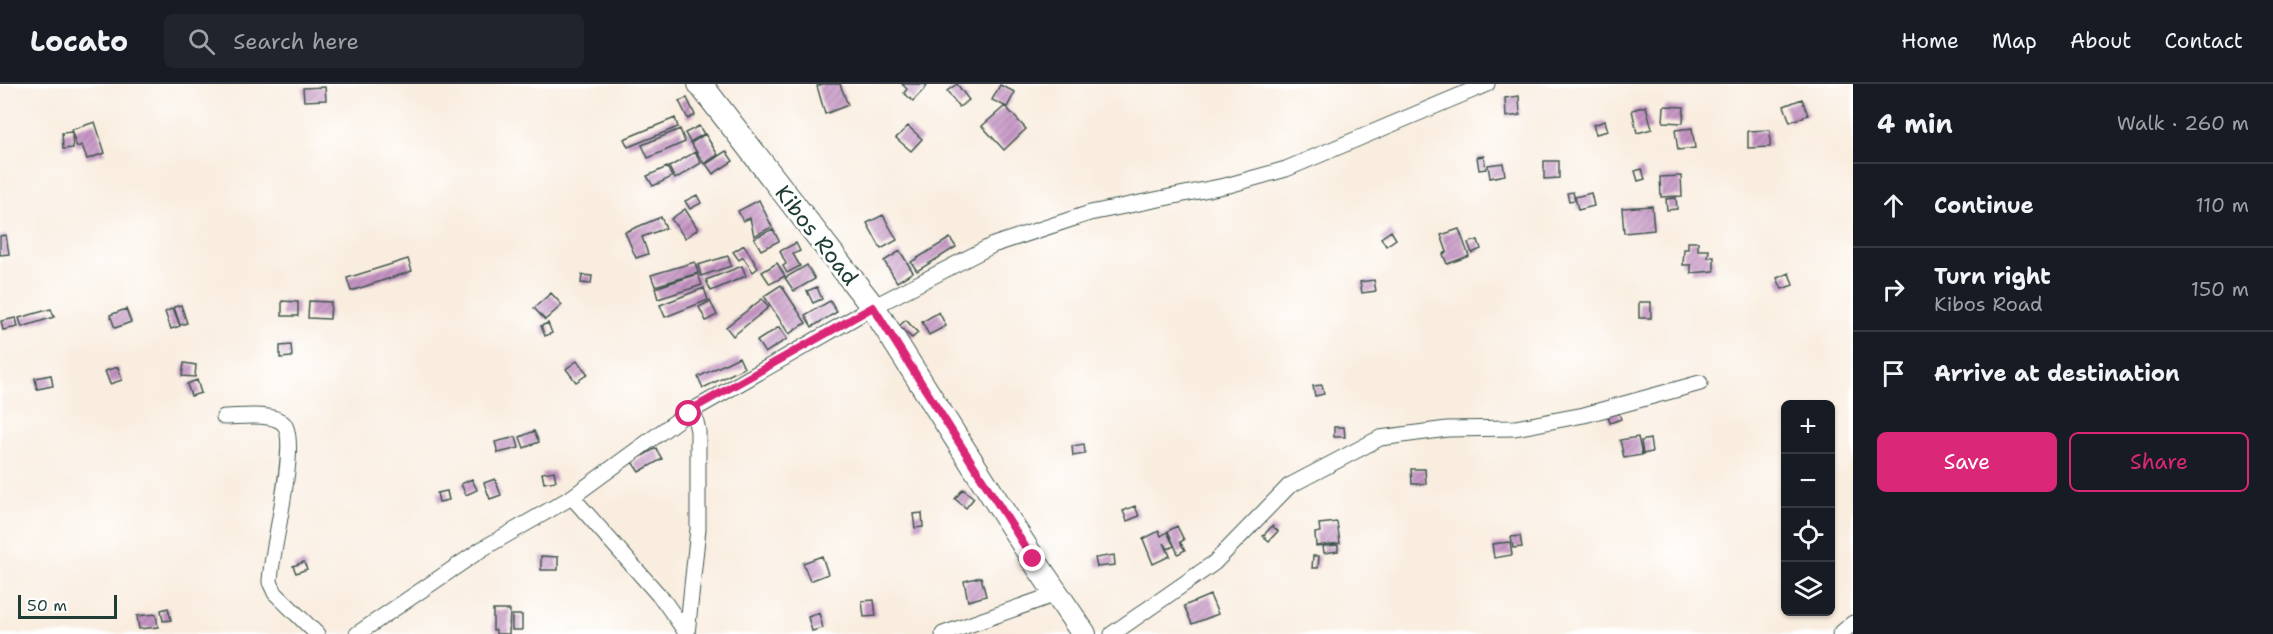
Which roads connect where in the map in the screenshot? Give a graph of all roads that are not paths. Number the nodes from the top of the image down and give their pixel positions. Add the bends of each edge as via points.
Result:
1 (700, 84) edge
2 (1487, 84) edge
3 (873, 307) junction
4 (1700, 383) dead end
5 (686, 414) junction
6 (224, 417) dead end
7 (572, 497) junction
8 (1056, 594) junction
9 (1853, 622) edge
10 (317, 634) edge
11 (357, 634) edge
12 (687, 634) edge
13 (943, 634) edge
14 (1084, 634) edge
15 (1112, 634) edge
16 (1840, 634) edge

1 - 3 main road, Kibos Road
2 - 3 street via 1258,178 1041,227 993,245
3 - 5 street
3 - 8 main road, Kibos Road
4 - 15 street via 1584,415 1515,428 1447,429 1380,438 1289,486 1214,563
5 - 7 street
5 - 12 street via 695,417 698,431 698,529
6 - 10 street via 271,418 286,426 288,464 270,582 275,593
7 - 11 street via 482,549
7 - 12 street via 664,601
8 - 13 street
8 - 14 main road, Kibos Road
9 - 16 street

